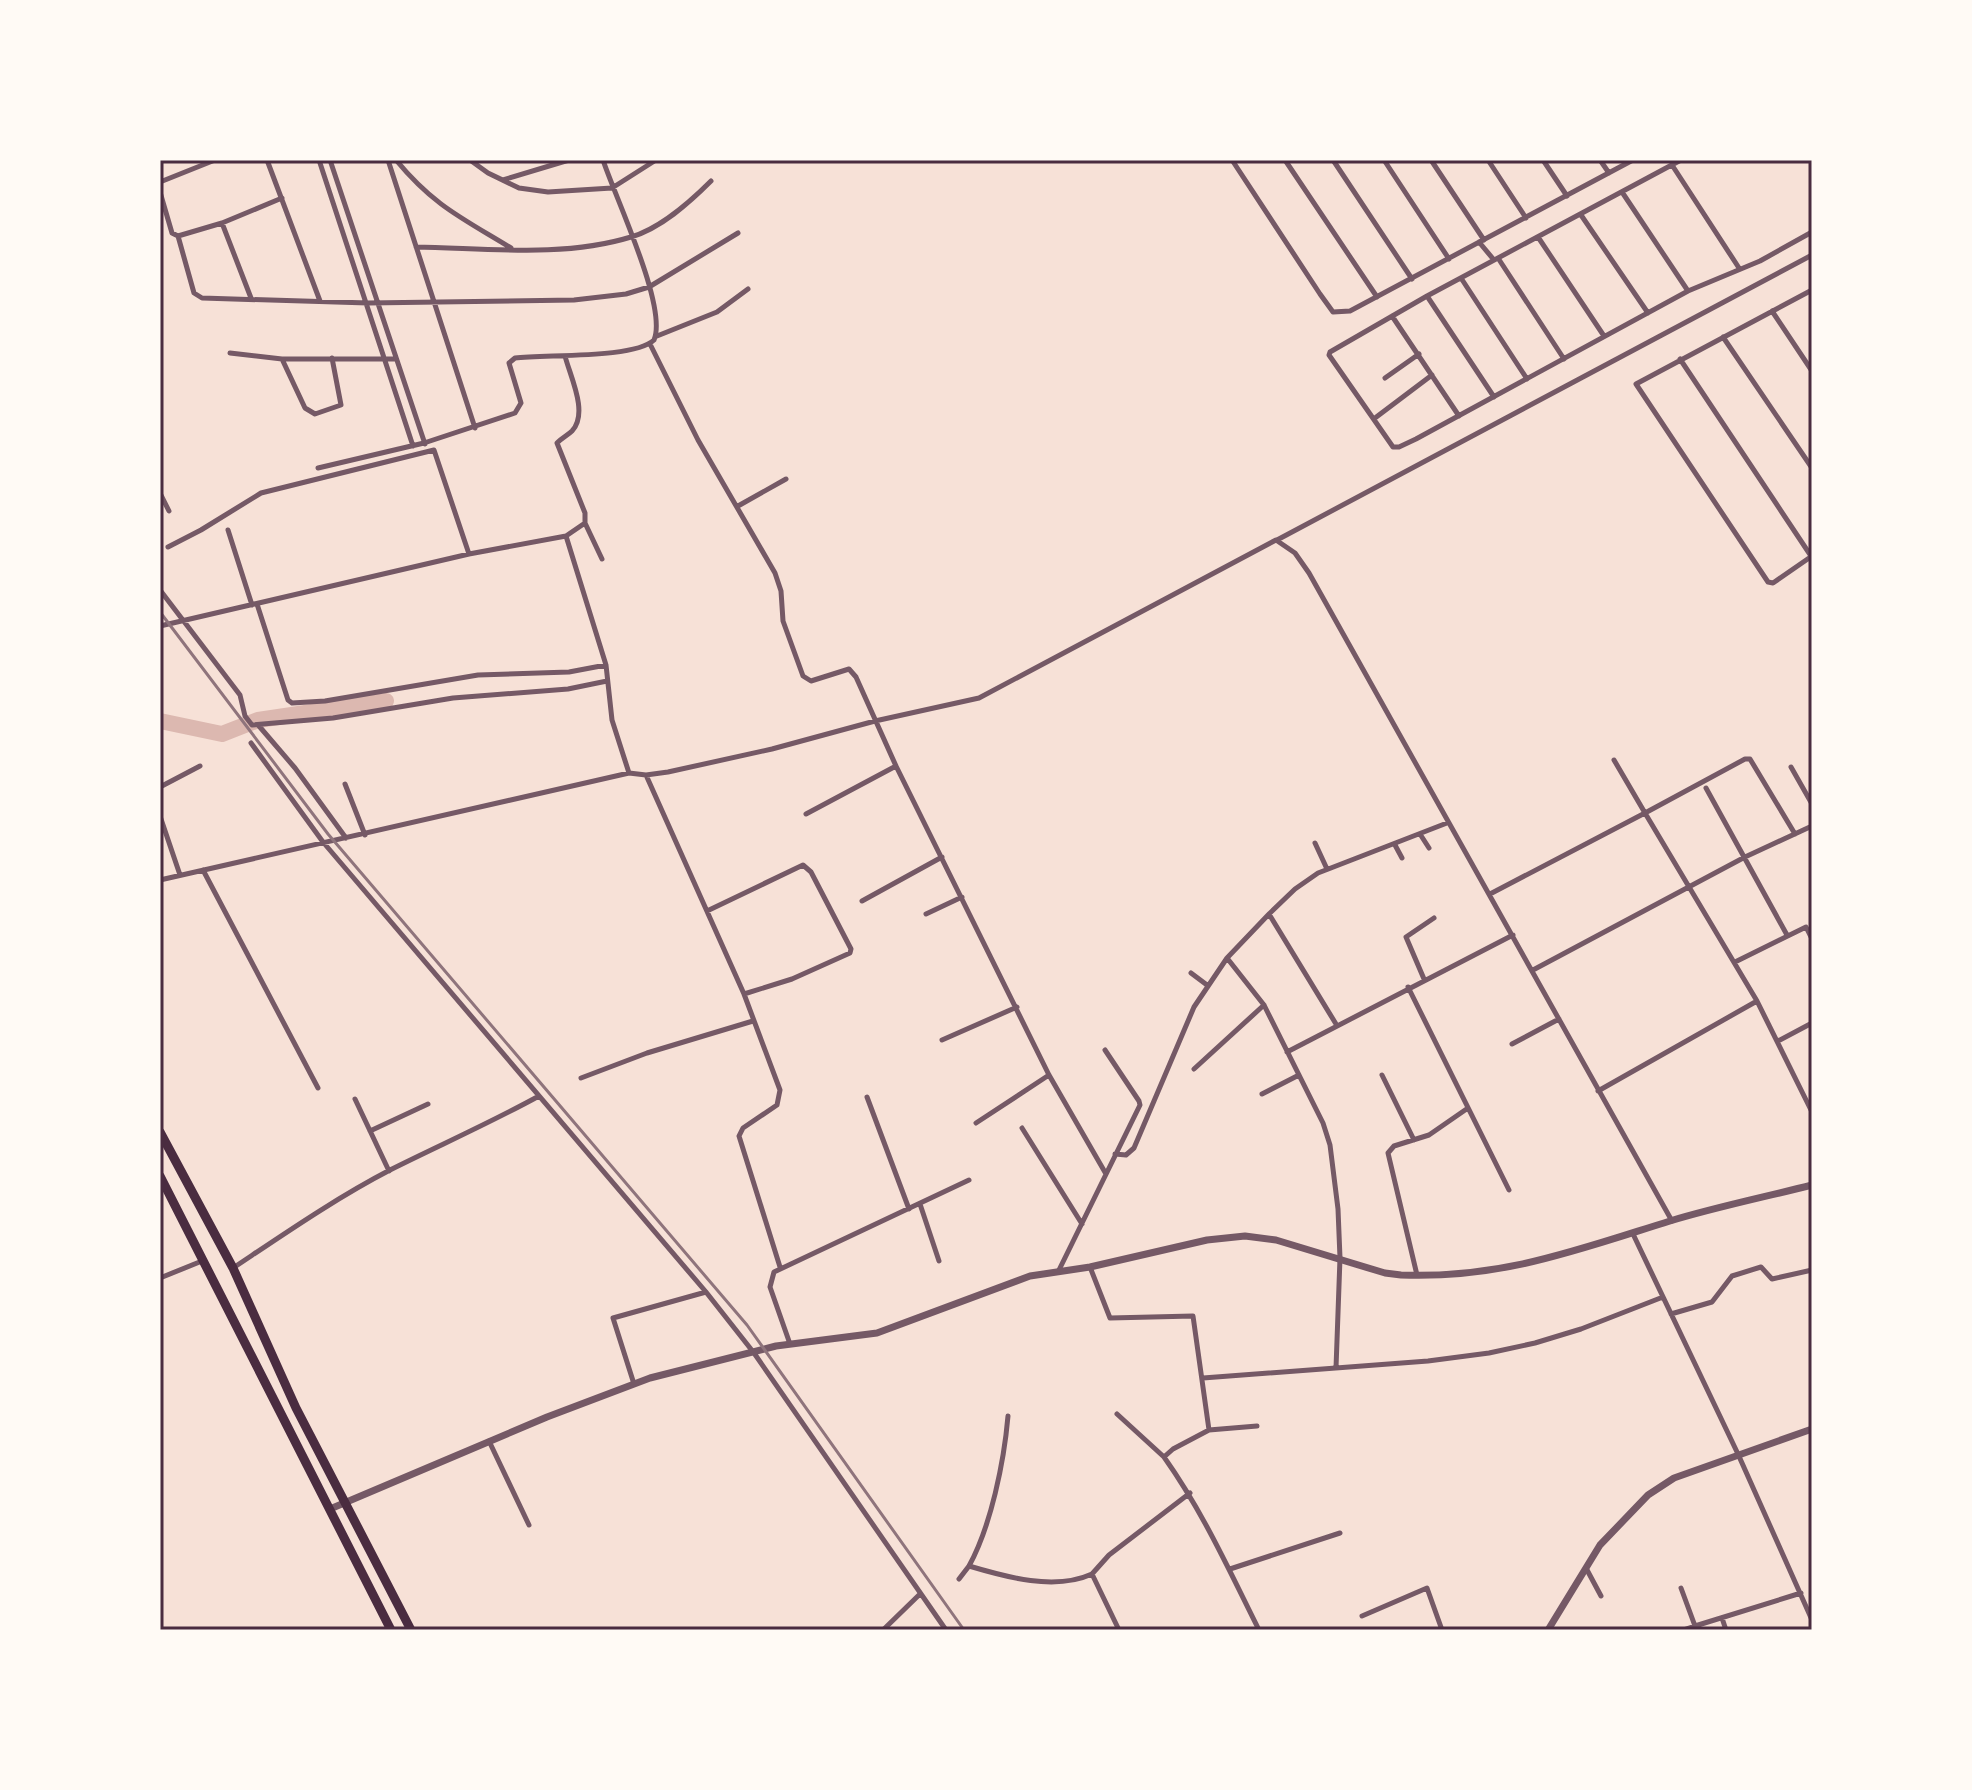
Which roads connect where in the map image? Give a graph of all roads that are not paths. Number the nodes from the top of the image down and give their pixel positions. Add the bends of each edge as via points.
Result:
1 (215, 160) edge
2 (267, 160) edge
3 (319, 160) edge
4 (330, 160) edge
5 (388, 160) edge
6 (396, 160) edge
7 (470, 160) edge
8 (569, 160) edge
9 (603, 160) edge
10 (656, 160) edge
11 (1232, 160) edge
12 (1285, 160) edge
13 (1333, 160) edge
14 (1384, 160) edge
15 (1431, 160) edge
16 (1488, 160) edge
17 (1543, 160) edge
18 (1600, 160) edge
19 (1633, 160) edge
20 (1681, 160) edge
21 (1672, 165) junction
22 (1609, 173) junction
23 (502, 180) junction
24 (711, 181) dead end
25 (160, 182) edge
26 (612, 188) junction
27 (160, 192) edge
28 (1622, 192) junction
29 (1567, 196) junction
30 (282, 198) junction
31 (1580, 214) junction
32 (1526, 218) junction
33 (222, 223) junction
34 (1812, 232) edge
35 (738, 233) dead end
36 (178, 236) junction
37 (633, 236) junction
38 (1538, 237) junction
39 (1481, 242) junction
40 (416, 247) junction
41 (512, 248) junction
42 (1812, 255) edge
43 (1449, 259) junction
44 (1495, 259) junction
45 (1739, 268) junction
46 (1461, 278) junction
47 (1412, 279) junction
48 (649, 287) junction
49 (748, 289) dead end
50 (1812, 290) edge
51 (1688, 291) junction
52 (1427, 296) junction
53 (1377, 297) junction
54 (251, 298) junction
55 (320, 301) junction
56 (432, 301) junction
57 (368, 303) junction
58 (378, 303) junction
59 (1772, 311) junction
60 (1648, 313) junction
61 (1392, 316) junction
62 (656, 336) junction
63 (1604, 336) junction
64 (1723, 337) junction
65 (650, 344) junction
66 (230, 353) dead end
67 (1419, 354) junction
68 (565, 356) junction
69 (332, 358) junction
70 (282, 359) junction
71 (396, 359) junction
72 (1564, 359) junction
73 (1680, 359) junction
74 (384, 360) junction
75 (1812, 371) edge
76 (1432, 375) junction
77 (1385, 378) dead end
78 (1527, 379) junction
79 (1494, 397) junction
80 (1459, 416) junction
81 (1375, 418) junction
82 (475, 428) junction
83 (432, 440) junction
84 (424, 443) junction
85 (413, 446) junction
86 (431, 451) junction
87 (318, 468) dead end
88 (1812, 468) edge
89 (786, 479) dead end
90 (160, 493) edge
91 (738, 506) junction
92 (169, 511) dead end
93 (585, 523) junction
94 (228, 530) dead end
95 (566, 536) junction
96 (1279, 542) junction
97 (168, 547) dead end
98 (469, 554) junction
99 (1812, 556) edge
100 (602, 559) dead end
101 (160, 590) edge
102 (255, 605) junction
103 (183, 622) junction
104 (160, 626) edge
105 (606, 666) junction
106 (607, 680) junction
107 (875, 721) junction
108 (253, 724) junction
109 (251, 743) dead end
110 (1614, 760) dead end
111 (200, 766) dead end
112 (895, 766) junction
113 (1791, 767) dead end
114 (629, 773) junction
115 (646, 775) junction
116 (345, 784) dead end
117 (160, 787) edge
118 (1706, 788) dead end
119 (1812, 804) edge
120 (1645, 813) junction
121 (806, 814) dead end
122 (160, 816) edge
123 (1446, 822) junction
124 (1812, 826) edge
125 (1420, 834) junction
126 (1795, 834) junction
127 (365, 835) junction
128 (346, 838) junction
129 (323, 842) junction
130 (1315, 843) dead end
131 (1395, 845) junction
132 (1429, 848) dead end
133 (942, 857) junction
134 (1745, 857) junction
135 (1402, 858) dead end
136 (1326, 866) junction
137 (203, 870) junction
138 (180, 875) junction
139 (160, 880) edge
140 (1690, 886) junction
141 (1490, 894) junction
142 (962, 897) junction
143 (862, 901) dead end
144 (707, 911) junction
145 (926, 914) dead end
146 (1269, 914) junction
147 (1434, 918) dead end
148 (1809, 926) edge
149 (1513, 935) junction
150 (1787, 935) junction
151 (1812, 939) edge
152 (1227, 958) junction
153 (1735, 962) junction
154 (1533, 970) junction
155 (1191, 973) dead end
156 (1424, 979) junction
157 (1206, 985) junction
158 (1408, 987) junction
159 (744, 995) junction
160 (1757, 1001) junction
161 (1264, 1005) junction
162 (1017, 1007) junction
163 (1559, 1019) junction
164 (753, 1021) junction
165 (1812, 1023) edge
166 (1336, 1024) junction
167 (942, 1040) dead end
168 (1778, 1041) junction
169 (1512, 1044) dead end
170 (1105, 1050) dead end
171 (1287, 1052) junction
172 (1194, 1069) dead end
173 (1049, 1075) junction
174 (1299, 1075) junction
175 (1382, 1075) dead end
176 (581, 1078) dead end
177 (318, 1088) dead end
178 (1597, 1091) junction
179 (1262, 1094) dead end
180 (539, 1096) junction
181 (867, 1097) dead end
182 (355, 1099) dead end
183 (428, 1104) dead end
184 (1468, 1108) junction
185 (1812, 1112) edge
186 (976, 1123) dead end
187 (1022, 1128) dead end
188 (370, 1131) junction
189 (160, 1132) edge
190 (1414, 1140) junction
191 (1115, 1154) junction
192 (389, 1171) junction
193 (1106, 1174) junction
194 (160, 1176) edge
195 (969, 1180) dead end
196 (1812, 1185) edge
197 (1509, 1190) dead end
198 (920, 1204) junction
199 (909, 1209) junction
200 (1672, 1221) junction
201 (1082, 1224) junction
202 (1633, 1234) junction
203 (1340, 1258) junction
204 (202, 1261) junction
205 (939, 1261) dead end
206 (780, 1267) junction
207 (1085, 1267) junction
208 (233, 1268) junction
209 (1063, 1270) junction
210 (1812, 1270) edge
211 (1417, 1275) junction
212 (160, 1278) edge
213 (706, 1292) junction
214 (1663, 1297) junction
215 (1671, 1314) junction
216 (790, 1344) junction
217 (754, 1353) junction
218 (1336, 1368) junction
219 (1203, 1378) junction
220 (634, 1384) junction
221 (1117, 1414) dead end
222 (1008, 1416) dead end
223 (1257, 1426) dead end
224 (1812, 1429) edge
225 (1209, 1430) junction
226 (489, 1441) junction
227 (1738, 1454) junction
228 (1165, 1456) junction
229 (1190, 1493) junction
230 (344, 1502) junction
231 (330, 1509) junction
232 (529, 1525) dead end
233 (1340, 1533) dead end
234 (970, 1567) junction
235 (1586, 1567) junction
236 (1230, 1569) junction
237 (1092, 1574) junction
238 (959, 1579) dead end
239 (1681, 1588) dead end
240 (1801, 1593) junction
241 (921, 1595) junction
242 (1601, 1596) dead end
243 (1362, 1616) dead end
244 (1722, 1618) junction
245 (1812, 1620) edge
246 (1695, 1628) edge
247 (942, 1629) edge
248 (391, 1630) edge
249 (411, 1630) edge
250 (883, 1630) edge
251 (1119, 1630) edge
252 (1259, 1630) edge
253 (1442, 1630) edge
254 (1548, 1630) edge
255 (1683, 1630) edge
256 (1726, 1630) edge

1 - 25 street
2 - 30 street
3 - 57 street
4 - 58 street
5 - 40 street
6 - 41 street via 431,198
7 - 23 street
8 - 23 street
9 - 26 street
10 - 26 street
11 - 53 street via 1333,312 1350,311
12 - 53 street
13 - 47 street
14 - 43 street
15 - 39 street
16 - 32 street
17 - 29 street
18 - 22 street
19 - 22 street
20 - 21 street
21 - 28 street
21 - 45 street
22 - 29 street
23 - 26 street via 533,191
24 - 37 street via 676,212
26 - 37 street
27 - 36 street via 172,233
28 - 31 street
28 - 51 street
29 - 32 street
30 - 33 street
30 - 55 street
31 - 38 street
31 - 60 street
32 - 39 street
33 - 36 street
33 - 54 street
34 - 45 street
35 - 48 street
36 - 54 street via 196,296
37 - 41 street via 566,248
37 - 48 street
38 - 44 street
38 - 63 street
39 - 43 street
39 - 44 street
40 - 41 street
40 - 56 street
42 - 96 street
43 - 47 street
44 - 46 street
44 - 72 street
45 - 51 street
46 - 52 street
46 - 78 street
47 - 53 street
48 - 56 street via 574,300
48 - 62 street
49 - 62 street via 717,312
50 - 59 street
51 - 60 street
52 - 61 street
52 - 79 street
54 - 55 street
55 - 57 street
56 - 58 street
56 - 82 street
57 - 58 street
57 - 74 street
58 - 71 street
59 - 64 street
59 - 75 street
60 - 63 street
61 - 67 street
61 - 81 street via 1329,355
62 - 65 street
63 - 72 street
64 - 73 street
64 - 88 street
65 - 68 street
65 - 91 street
66 - 70 street
67 - 76 street
67 - 77 street
68 - 82 street via 510,360 521,403 518,410
68 - 93 street via 579,419 557,443
69 - 70 street
69 - 70 street via 341,405 315,414 305,408
69 - 74 street
71 - 74 street
71 - 84 street
72 - 78 street
73 - 99 street
73 - 99 street via 1638,381 1636,388 1768,582
74 - 85 street
76 - 80 street
76 - 81 street
78 - 79 street
79 - 80 street
80 - 81 street via 1396,448
82 - 83 street
83 - 84 street
83 - 86 street
84 - 85 street
84 - 86 street
85 - 87 street
86 - 97 street via 268,491
86 - 98 street
89 - 91 street
90 - 92 street
91 - 107 street via 773,569 786,632 803,676 811,681 844,669 853,671
93 - 95 street
93 - 100 street
94 - 102 street
95 - 98 street
95 - 105 street
96 - 107 street via 987,695
96 - 123 street via 1309,573
98 - 102 street
101 - 103 street
102 - 103 street
102 - 105 street via 292,703 478,675
103 - 104 street
103 - 108 street via 240,695
105 - 106 street
106 - 108 street via 568,689
106 - 114 street via 612,720
107 - 112 street
107 - 115 street
108 - 128 street via 295,768
109 - 129 street
110 - 120 street
111 - 117 street
112 - 121 street
112 - 133 street
113 - 119 street
114 - 115 street
114 - 127 street
115 - 144 street
116 - 127 street
118 - 134 street
120 - 126 street via 1750,759
120 - 140 street
120 - 141 street
122 - 138 street
123 - 125 street
123 - 141 street
124 - 126 street
125 - 131 street
125 - 132 street
126 - 134 street
127 - 128 street
128 - 129 street
129 - 137 street
129 - 180 street
130 - 136 street
131 - 135 street
131 - 136 street
133 - 142 street
133 - 143 street
134 - 140 street
134 - 150 street
136 - 146 street
137 - 138 street
137 - 177 street
138 - 139 street
140 - 153 street
140 - 154 street
141 - 149 street
142 - 145 street
142 - 162 street
144 - 159 street
144 - 159 street via 803,865 851,949 792,979
146 - 152 street
146 - 166 street
147 - 156 street via 1406,937
148 - 150 street
148 - 151 street
149 - 154 street
149 - 156 street
150 - 153 street
152 - 157 street
152 - 161 street
153 - 160 street
154 - 163 street
155 - 157 street
156 - 158 street
157 - 191 street via 1134,1148 1125,1156
158 - 166 street
158 - 184 street
159 - 164 street
160 - 168 street
160 - 178 street
161 - 171 street
161 - 172 street
162 - 167 street
162 - 173 street
163 - 169 street
163 - 178 street
164 - 176 street
164 - 206 street via 780,1099 739,1136
165 - 168 street
166 - 171 street
168 - 185 street
170 - 191 street via 1140,1103
171 - 174 street
173 - 186 street
173 - 193 street
174 - 179 street
174 - 203 street via 1330,1145
175 - 190 street
178 - 200 street
180 - 192 street
180 - 213 street
181 - 199 street
182 - 188 street
183 - 188 street
184 - 190 street
184 - 197 street
187 - 201 street
188 - 192 street
189 - 208 highway
190 - 211 street via 1388,1153
191 - 193 street
192 - 208 street
193 - 201 street
194 - 204 highway
195 - 198 street
196 - 200 street
198 - 199 street
198 - 205 street
199 - 206 street
200 - 202 street
201 - 209 street
202 - 211 street via 1526,1265
202 - 214 street
203 - 207 street via 1245,1236
203 - 211 street via 1385,1273
203 - 218 street
204 - 212 street
204 - 231 highway
206 - 216 street via 770,1287
207 - 209 street
207 - 219 street via 1110,1318 1193,1316
208 - 230 highway
209 - 216 street via 1017,1279 877,1333
210 - 215 street via 1772,1279 1761,1267 1734,1275 1712,1302
213 - 217 street
213 - 220 street via 613,1318
214 - 215 street
214 - 218 street via 1519,1347 1445,1360
215 - 227 street
216 - 217 street
217 - 220 street
217 - 241 street
218 - 219 street
219 - 225 street
220 - 226 street
221 - 228 street
222 - 234 street via 988,1517
223 - 225 street
224 - 227 street
225 - 228 street
226 - 230 street
226 - 232 street
227 - 235 street via 1674,1478 1648,1495 1612,1530
227 - 240 street
228 - 229 street
229 - 236 street
229 - 237 street
230 - 231 street
230 - 249 highway
231 - 248 highway
233 - 236 street
234 - 237 street via 1043,1582
234 - 238 street
235 - 242 street
235 - 254 street
236 - 252 street
237 - 251 street
239 - 246 street
240 - 244 street
240 - 245 street
241 - 247 street
241 - 250 street
243 - 253 street via 1427,1588
244 - 246 street
244 - 256 street
246 - 255 street

